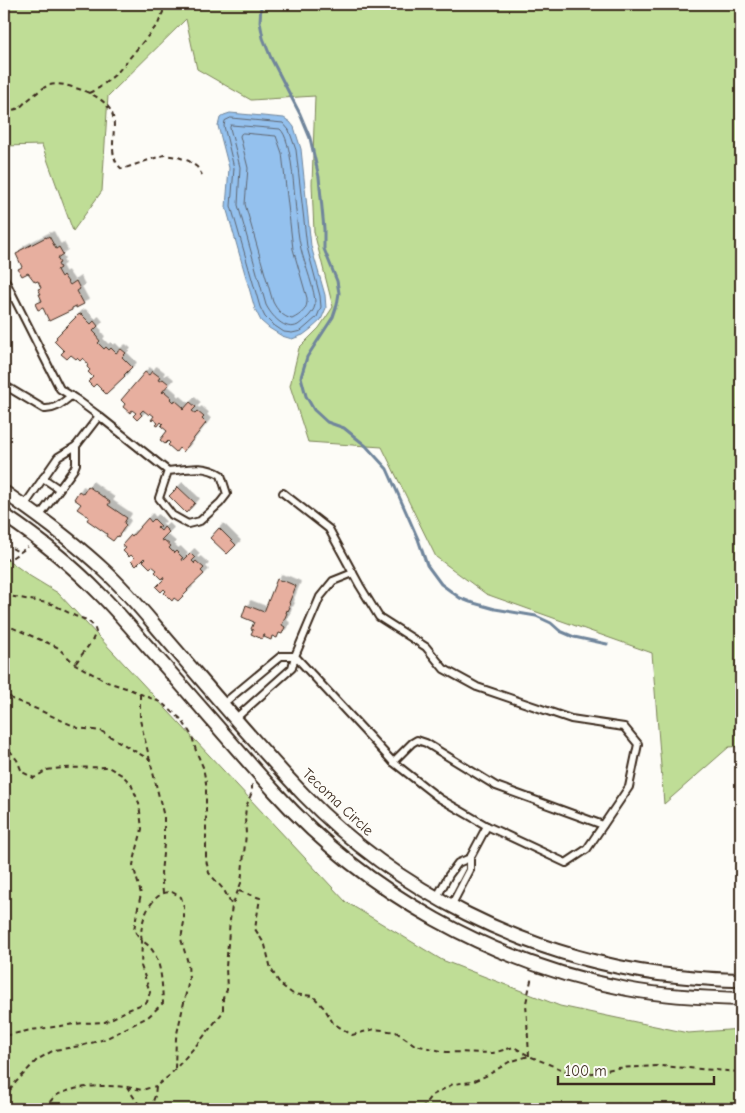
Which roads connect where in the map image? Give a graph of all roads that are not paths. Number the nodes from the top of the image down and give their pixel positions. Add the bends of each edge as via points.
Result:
1 (4, 278) edge
2 (4, 385) edge
3 (71, 396) junction
4 (99, 416) junction
5 (76, 446) junction
6 (168, 472) junction
7 (43, 478) junction
8 (59, 489) junction
9 (4, 492) edge
10 (283, 493) dead end
11 (24, 506) junction
12 (39, 517) junction
13 (9, 519) edge
14 (29, 533) junction
15 (353, 573) junction
16 (295, 656) junction
17 (224, 704) junction
18 (209, 715) junction
19 (236, 718) junction
20 (222, 731) junction
21 (393, 762) junction
22 (603, 825) junction
23 (487, 826) junction
24 (470, 858) junction
25 (436, 898) junction
26 (451, 906) junction
27 (427, 914) junction
28 (443, 923) junction
29 (700, 979) junction
30 (741, 980) edge
31 (698, 998) junction
32 (741, 999) edge

1 - 3 lane via 60,389
2 - 3 lane via 44,409 55,408
3 - 4 lane
4 - 5 lane
4 - 6 lane
5 - 7 lane via 58,457
5 - 8 lane via 76,464
6 - 6 lane via 212,469 221,475 227,494 200,522 188,524 172,515 159,498
7 - 8 lane
7 - 11 lane
8 - 12 lane
9 - 11 street, Tecoma Circle
10 - 15 lane via 329,529
11 - 12 street, Tecoma Circle
11 - 13 street
12 - 14 street
12 - 17 street, Tecoma Circle via 106,572
13 - 14 street
14 - 18 street via 99,593
15 - 16 lane via 333,581 320,596
15 - 22 lane via 380,617 426,647 444,669 477,687 571,719 624,727 638,744 628,788
16 - 17 lane via 281,656
16 - 19 lane via 292,668
16 - 21 lane
17 - 18 street
17 - 19 street, Tecoma Circle
18 - 20 street
19 - 20 street
19 - 25 street, Tecoma Circle via 319,810 378,859
20 - 27 street via 277,794 333,848 378,884
21 - 22 lane via 417,740 496,786
21 - 23 lane via 439,798
22 - 23 lane via 587,849 566,862
23 - 24 lane
24 - 25 lane via 458,862
24 - 26 lane via 470,870
25 - 26 street, Tecoma Circle
25 - 27 street
26 - 28 street
26 - 29 street, Tecoma Circle via 494,928 586,960
27 - 28 street
28 - 31 street via 497,949 560,972 627,988
29 - 30 street, Tecoma Circle
29 - 31 street
31 - 32 street

